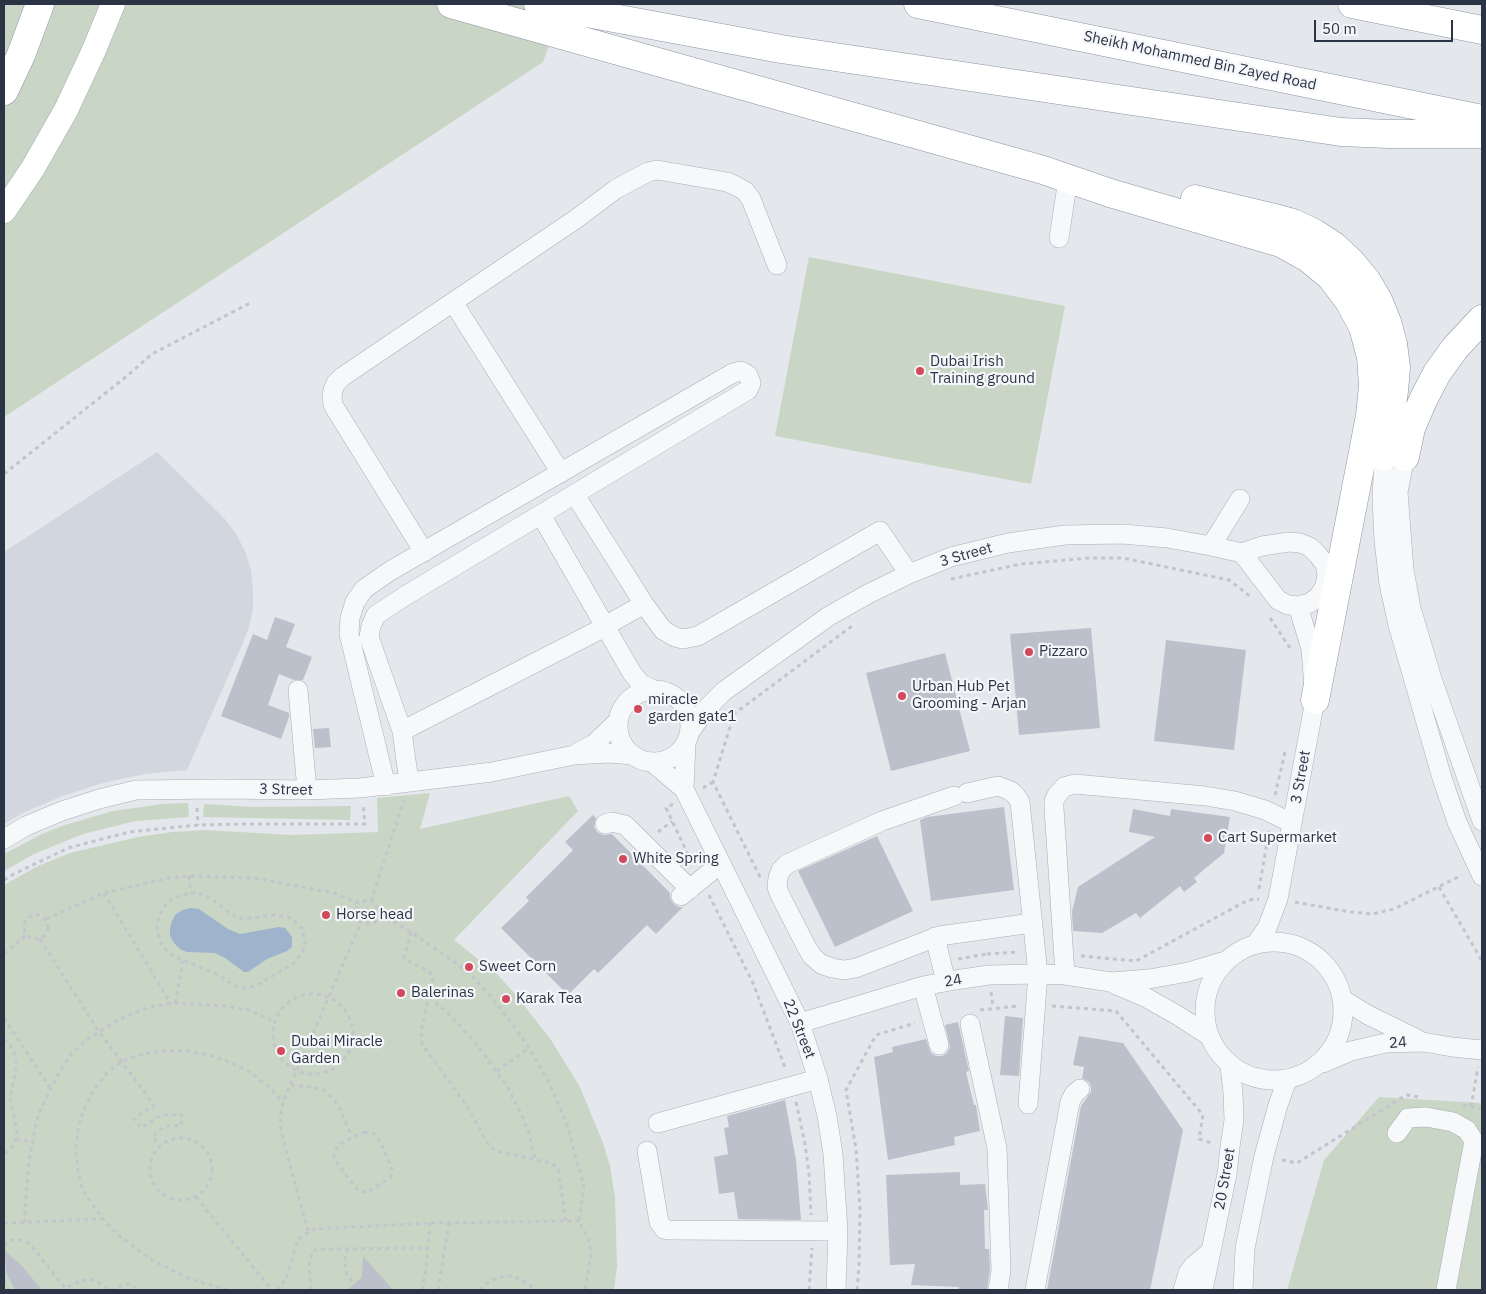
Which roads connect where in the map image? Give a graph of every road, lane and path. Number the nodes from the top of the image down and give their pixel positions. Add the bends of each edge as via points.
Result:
1 (40, 4) edge
2 (113, 4) edge
3 (451, 4) edge
4 (538, 4) edge
5 (918, 4) edge
6 (1352, 4) edge
7 (1482, 30) edge
8 (4, 91) edge
9 (1482, 119) edge
10 (1482, 134) edge
11 (1056, 175) junction
12 (4, 211) edge
13 (1059, 238) dead end
14 (777, 265) dead end
15 (252, 302) dead end
16 (453, 302) junction
17 (1482, 319) edge
18 (1394, 456) junction
19 (561, 473) junction
20 (4, 474) edge
21 (575, 495) junction
22 (518, 497) junction
23 (1240, 499) dead end
24 (534, 519) junction
25 (1211, 546) junction
26 (424, 552) junction
27 (1242, 554) junction
28 (909, 574) junction
29 (948, 580) dead end
30 (1255, 600) dead end
31 (644, 604) junction
32 (1298, 606) junction
33 (1267, 615) dead end
34 (854, 625) dead end
35 (602, 628) junction
36 (1293, 656) dead end
37 (298, 690) dead end
38 (654, 690) junction
39 (724, 691) junction
40 (679, 700) junction
41 (1315, 700) junction
42 (621, 712) junction
43 (402, 731) junction
44 (688, 737) junction
45 (1286, 748) dead end
46 (574, 755) junction
47 (633, 755) junction
48 (652, 762) junction
49 (307, 790) junction
50 (407, 790) junction
51 (391, 792) junction
52 (682, 794) junction
53 (362, 801) dead end
54 (1272, 813) junction
55 (1482, 821) edge
56 (605, 824) dead end
57 (1292, 824) junction
58 (4, 839) edge
59 (720, 864) junction
60 (1480, 871) edge
61 (189, 876) junction
62 (4, 880) edge
63 (762, 881) dead end
64 (1439, 887) junction
65 (690, 888) junction
66 (104, 893) junction
67 (192, 893) junction
68 (1257, 899) junction
69 (1278, 899) junction
70 (371, 900) junction
71 (359, 903) junction
72 (379, 914) junction
73 (46, 919) junction
74 (361, 923) junction
75 (1032, 923) junction
76 (411, 932) junction
77 (27, 934) junction
78 (935, 937) junction
79 (40, 939) junction
80 (1256, 944) junction
81 (1035, 952) junction
82 (4, 954) edge
83 (987, 954) junction
84 (1064, 954) junction
85 (183, 961) junction
86 (1225, 961) junction
87 (1482, 961) edge
88 (941, 962) junction
89 (1038, 974) junction
90 (989, 975) junction
91 (1065, 976) junction
92 (946, 982) junction
93 (1111, 982) junction
94 (923, 986) junction
95 (329, 997) junction
96 (429, 997) junction
97 (1342, 999) junction
98 (173, 1004) junction
99 (993, 1007) dead end
100 (4, 1018) edge
101 (275, 1022) junction
102 (800, 1024) junction
103 (970, 1024) dead end
104 (99, 1032) junction
105 (1208, 1035) junction
106 (4, 1039) edge
107 (1423, 1042) junction
108 (940, 1044) dead end
109 (529, 1048) junction
110 (1482, 1050) edge
111 (122, 1061) junction
112 (1230, 1066) junction
113 (1318, 1066) junction
114 (298, 1071) junction
115 (497, 1071) junction
116 (818, 1079) junction
117 (1287, 1080) junction
118 (291, 1085) junction
119 (791, 1086) junction
120 (51, 1089) junction
121 (1080, 1089) dead end
122 (283, 1102) junction
123 (1028, 1104) dead end
124 (1471, 1107) dead end
125 (658, 1123) dead end
126 (1397, 1133) dead end
127 (352, 1136) junction
128 (16, 1139) junction
129 (31, 1142) junction
130 (159, 1147) junction
131 (648, 1151) dead end
132 (4, 1155) edge
133 (535, 1159) junction
134 (196, 1196) junction
135 (103, 1219) junction
136 (566, 1221) junction
137 (579, 1221) junction
138 (4, 1223) edge
139 (24, 1223) junction
140 (430, 1223) junction
141 (449, 1223) junction
142 (308, 1231) junction
143 (812, 1231) junction
144 (838, 1231) junction
145 (4, 1245) edge
146 (348, 1248) junction
147 (428, 1248) junction
148 (1211, 1251) junction
149 (4, 1280) edge
150 (354, 1284) dead end
151 (211, 1285) junction
152 (1244, 1289) edge
153 (8, 1290) edge
154 (109, 1290) edge
155 (139, 1290) edge
156 (208, 1290) edge
157 (228, 1290) edge
158 (272, 1290) edge
159 (277, 1290) edge
160 (311, 1290) edge
161 (422, 1290) edge
162 (438, 1290) edge
163 (480, 1290) edge
164 (534, 1290) edge
165 (585, 1290) edge
166 (809, 1290) edge
167 (836, 1290) edge
168 (998, 1290) edge
169 (1036, 1290) edge
170 (1182, 1290) edge
171 (1204, 1290) edge
172 (1446, 1290) edge

1 - 8 highway
2 - 12 main road via 66,110
3 - 11 highway
4 - 10 highway via 781,49 1341,132
5 - 9 highway, Sheikh Mohammed Bin Zayed Road
6 - 7 highway
11 - 13 street
11 - 18 highway via 1122,183 1270,217 1293,223 1334,246 1370,286 1388,322 1396,367
11 - 41 highway via 1281,243 1308,258 1331,277 1363,327 1371,357 1370,416
14 - 16 street via 751,199 744,192 727,182 657,170 616,189
15 - 20 path via 152,354
16 - 19 street
16 - 26 street via 342,377 336,383 332,397 337,412
17 - 18 highway via 1437,373
18 - 55 street via 1404,570 1411,608
18 - 60 street via 1382,498 1389,584 1456,822
19 - 21 street via 733,373 741,371 748,375 751,383 748,390
19 - 22 street
21 - 24 street
21 - 31 street
22 - 24 street
22 - 26 street
23 - 25 street
24 - 35 street
24 - 43 street via 376,615 370,637
25 - 27 street, 3 Street
25 - 28 street, 3 Street via 1124,534 1065,535 1008,543 951,557
26 - 51 street via 364,589 350,618 349,634
27 - 32 street via 1278,600
27 - 32 street via 1262,546 1288,542 1310,547 1324,564 1325,586 1320,596
28 - 31 street via 880,531 698,636 682,638 668,634
28 - 39 street, 3 Street via 830,616
29 - 30 path via 1021,564 1123,558 1229,580
31 - 35 street
32 - 41 street, 3 Street via 1311,649
33 - 36 path
34 - 63 path via 734,714 713,782
35 - 38 street via 636,679
35 - 42 street via 627,690
35 - 43 street
37 - 49 street
38 - 40 street
38 - 42 street via 638,693
39 - 40 street, 3 Street via 702,698
39 - 44 street, 3 Street via 705,710
40 - 44 street via 689,720
41 - 57 street, 3 Street
42 - 46 street, 3 Street via 594,744
42 - 47 street via 618,730 621,740
43 - 50 street
44 - 48 street via 672,757
44 - 52 street, 22 Street
45 - 54 path
46 - 47 street, 3 Street
46 - 50 street, 3 Street
47 - 48 street
48 - 52 street, 22 Street
49 - 51 street, 3 Street
49 - 58 street, 3 Street via 136,790 62,811
50 - 51 street, 3 Street
50 - 51 path
50 - 70 path
52 - 59 street, 22 Street
52 - 65 path via 666,808
53 - 62 path via 365,824 237,824 129,832 68,848
54 - 57 street
54 - 68 path
54 - 84 street via 1235,801 1205,796 1075,784 1064,787 1054,801 1054,808
56 - 65 street via 619,822 625,825
57 - 69 street, 3 Street
59 - 65 street
59 - 102 street, 22 Street
60 - 64 path
61 - 66 path
61 - 67 path
61 - 71 path via 269,880 342,896
64 - 69 path via 1394,910 1372,914
64 - 87 path
65 - 119 path via 737,950
66 - 73 path
66 - 98 path
67 - 85 path via 180,894 171,900 163,908 158,923 159,939 165,949
67 - 85 path via 207,897 243,920 276,915 291,918 302,928 305,943 294,963 246,988
68 - 69 path
68 - 84 path via 1248,900 1136,961
69 - 80 street, 3 Street via 1267,928
70 - 71 path
70 - 72 path via 378,906
71 - 74 path via 355,913
72 - 74 path via 370,924
72 - 76 path
73 - 77 path via 38,914 29,917 24,925
73 - 79 path via 49,928
74 - 95 path
75 - 78 street
75 - 78 street via 1020,802 1011,791 998,786 882,821 787,864 781,870 777,886 806,946 817,960 832,968 856,968
75 - 81 street
76 - 96 path via 404,959 431,973 433,982
76 - 109 path via 466,970 489,994
77 - 79 path via 30,938
77 - 82 path
78 - 88 street
79 - 104 path
80 - 86 street
80 - 97 street via 1278,942 1301,947 1320,960 1334,977
81 - 83 path
81 - 89 street
83 - 88 path
83 - 90 path
84 - 91 street
85 - 98 path
86 - 93 street, 24 via 1188,972
86 - 105 street via 1210,983 1204,1009
88 - 92 street
89 - 90 street, 24
89 - 91 street, 24
89 - 123 street
90 - 92 street, 24
90 - 99 path
91 - 93 street, 24
92 - 94 street, 24
93 - 105 street, 24 via 1177,1015
94 - 102 street, 24
94 - 108 street
95 - 101 path via 312,994 296,997 283,1008
95 - 114 path
95 - 114 path via 344,1007 348,1014 354,1032 350,1049 332,1069 315,1074
96 - 115 path via 462,1028
96 - 133 path via 420,1036 422,1044 467,1106 489,1146 496,1151
97 - 107 street
97 - 113 street via 1343,1024 1334,1047
98 - 101 path via 249,1010
98 - 104 path via 136,1012
100 - 120 path
101 - 114 path via 275,1047 284,1061
102 - 116 street, 22 Street
103 - 168 street via 997,1148 1001,1271
104 - 111 path
104 - 120 path via 71,1054
105 - 112 street
106 - 128 path via 16,1058 10,1098
107 - 110 street, 24
107 - 113 street, 24 via 1386,1043 1351,1051
109 - 115 path
109 - 137 path via 567,1124 579,1164 584,1194
110 - 124 path
111 - 122 path via 165,1051 209,1055 250,1072
111 - 130 path via 154,1105 134,1119 141,1128 161,1115 182,1115 181,1126 164,1127 152,1136
111 - 135 path via 93,1091 78,1129 76,1150 83,1191
112 - 117 street via 1257,1079
112 - 148 street, 20 Street via 1234,1120
113 - 117 street
114 - 118 path
115 - 133 path via 516,1101
116 - 119 street
116 - 144 street, 22 Street via 834,1154
117 - 152 street via 1264,1156 1245,1248
118 - 122 path
118 - 127 path via 324,1090 338,1105
119 - 125 street
119 - 143 path via 810,1173
120 - 129 path
121 - 169 street via 1070,1102
122 - 142 path via 281,1130
126 - 172 street via 1408,1118 1426,1117 1453,1122 1467,1130 1474,1141
127 - 127 path via 364,1132 375,1134 392,1169 388,1180 365,1192 356,1188 335,1160 336,1149
128 - 129 path
128 - 132 path
129 - 139 path
130 - 134 path via 151,1163 156,1188 179,1200
130 - 134 path via 175,1139 183,1139 192,1140 206,1151 212,1176
131 - 143 street via 659,1222 664,1229
133 - 136 path via 558,1168
134 - 158 path
135 - 139 path
135 - 151 path via 118,1235 170,1271
136 - 137 path
136 - 141 path
137 - 165 path via 591,1248
138 - 139 path
140 - 141 path
140 - 142 path
140 - 147 path
141 - 162 path
142 - 159 path via 297,1242 286,1279
143 - 144 street
143 - 166 path
144 - 167 street, 22 Street
145 - 154 path via 11,1240 29,1243 65,1288 88,1279 96,1280
146 - 147 path
146 - 150 path via 345,1269
146 - 160 path via 319,1248 314,1252 309,1266
147 - 161 path
148 - 170 street via 1193,1266
148 - 171 street, 20 Street
149 - 153 path
151 - 156 path
151 - 157 path
154 - 155 path via 131,1284
163 - 164 path via 490,1281 510,1276 520,1278

